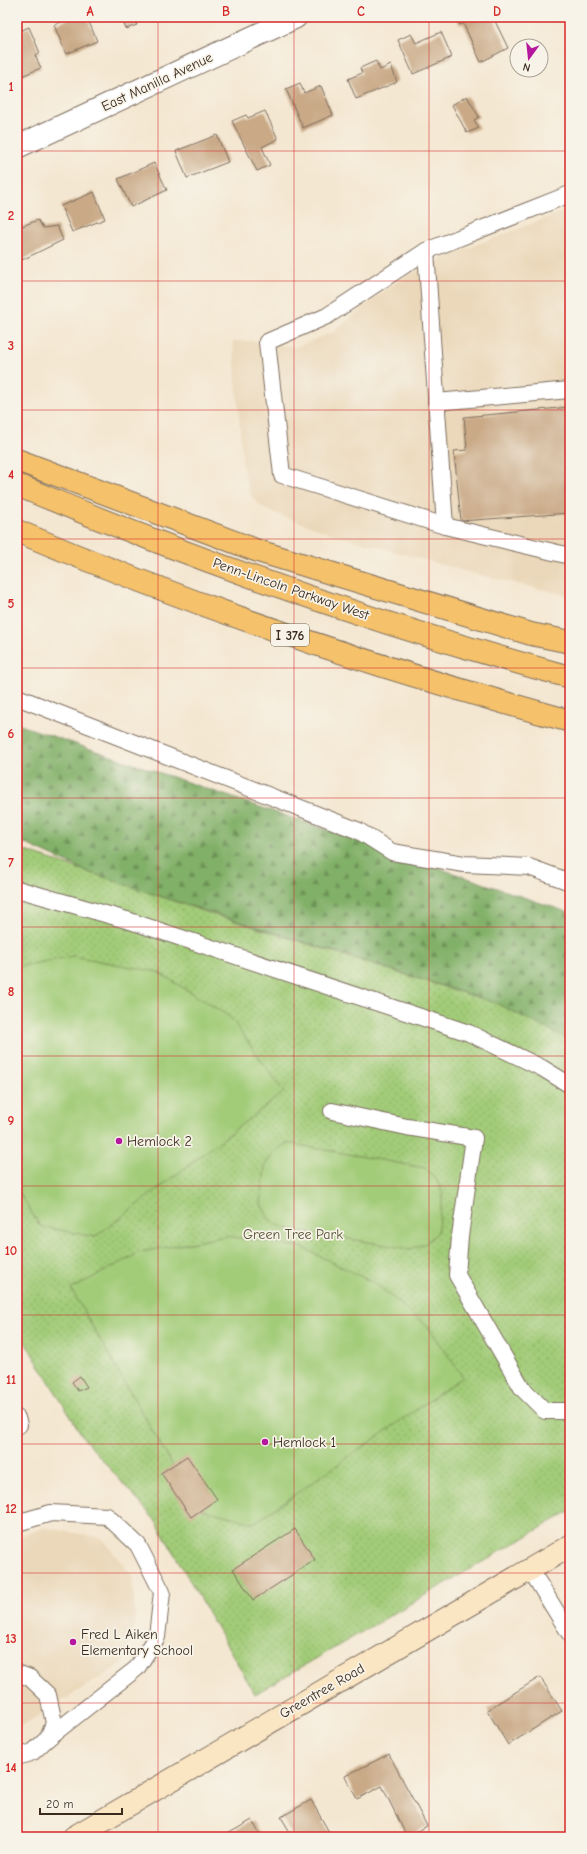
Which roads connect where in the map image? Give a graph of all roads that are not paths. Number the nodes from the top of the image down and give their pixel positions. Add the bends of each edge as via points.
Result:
1 (296, 17) edge
2 (17, 147) edge
3 (570, 194) edge
4 (426, 252) junction
5 (570, 390) edge
6 (436, 402) junction
7 (17, 460) edge
8 (17, 485) edge
9 (445, 526) junction
10 (17, 531) edge
11 (570, 556) edge
12 (570, 642) edge
13 (570, 677) edge
14 (17, 697) edge
15 (570, 721) edge
16 (570, 882) edge
17 (17, 889) edge
18 (570, 1085) edge
19 (332, 1111) dead end
20 (570, 1411) edge
21 (17, 1418) edge
22 (17, 1426) edge
23 (17, 1522) edge
24 (570, 1546) edge
25 (530, 1569) junction
26 (570, 1634) edge
27 (17, 1673) edge
28 (48, 1738) junction
29 (17, 1757) edge
30 (74, 1837) edge

1 - 2 street, East Manilla Avenue
3 - 4 lane
4 - 6 lane
4 - 9 lane via 327,316 267,342 282,475
5 - 6 lane
6 - 9 lane
7 - 12 highway via 258,551 531,634
8 - 13 highway, Penn-Lincoln Parkway West via 177,549 307,596 427,636
9 - 11 lane
10 - 15 highway, I 376 via 293,636 415,677
14 - 16 lane via 359,831 392,852 464,864 529,867
17 - 18 lane via 130,921 470,1033 542,1068
19 - 20 lane via 474,1138 457,1275 522,1388 545,1411
21 - 22 lane via 20,1425
23 - 28 lane via 51,1513 107,1516 138,1545 162,1592 157,1637 137,1668
24 - 25 main road, Greentree Road
25 - 26 lane
25 - 30 main road, Greentree Road
27 - 28 lane via 30,1678 48,1695 54,1722
28 - 29 lane via 33,1752

